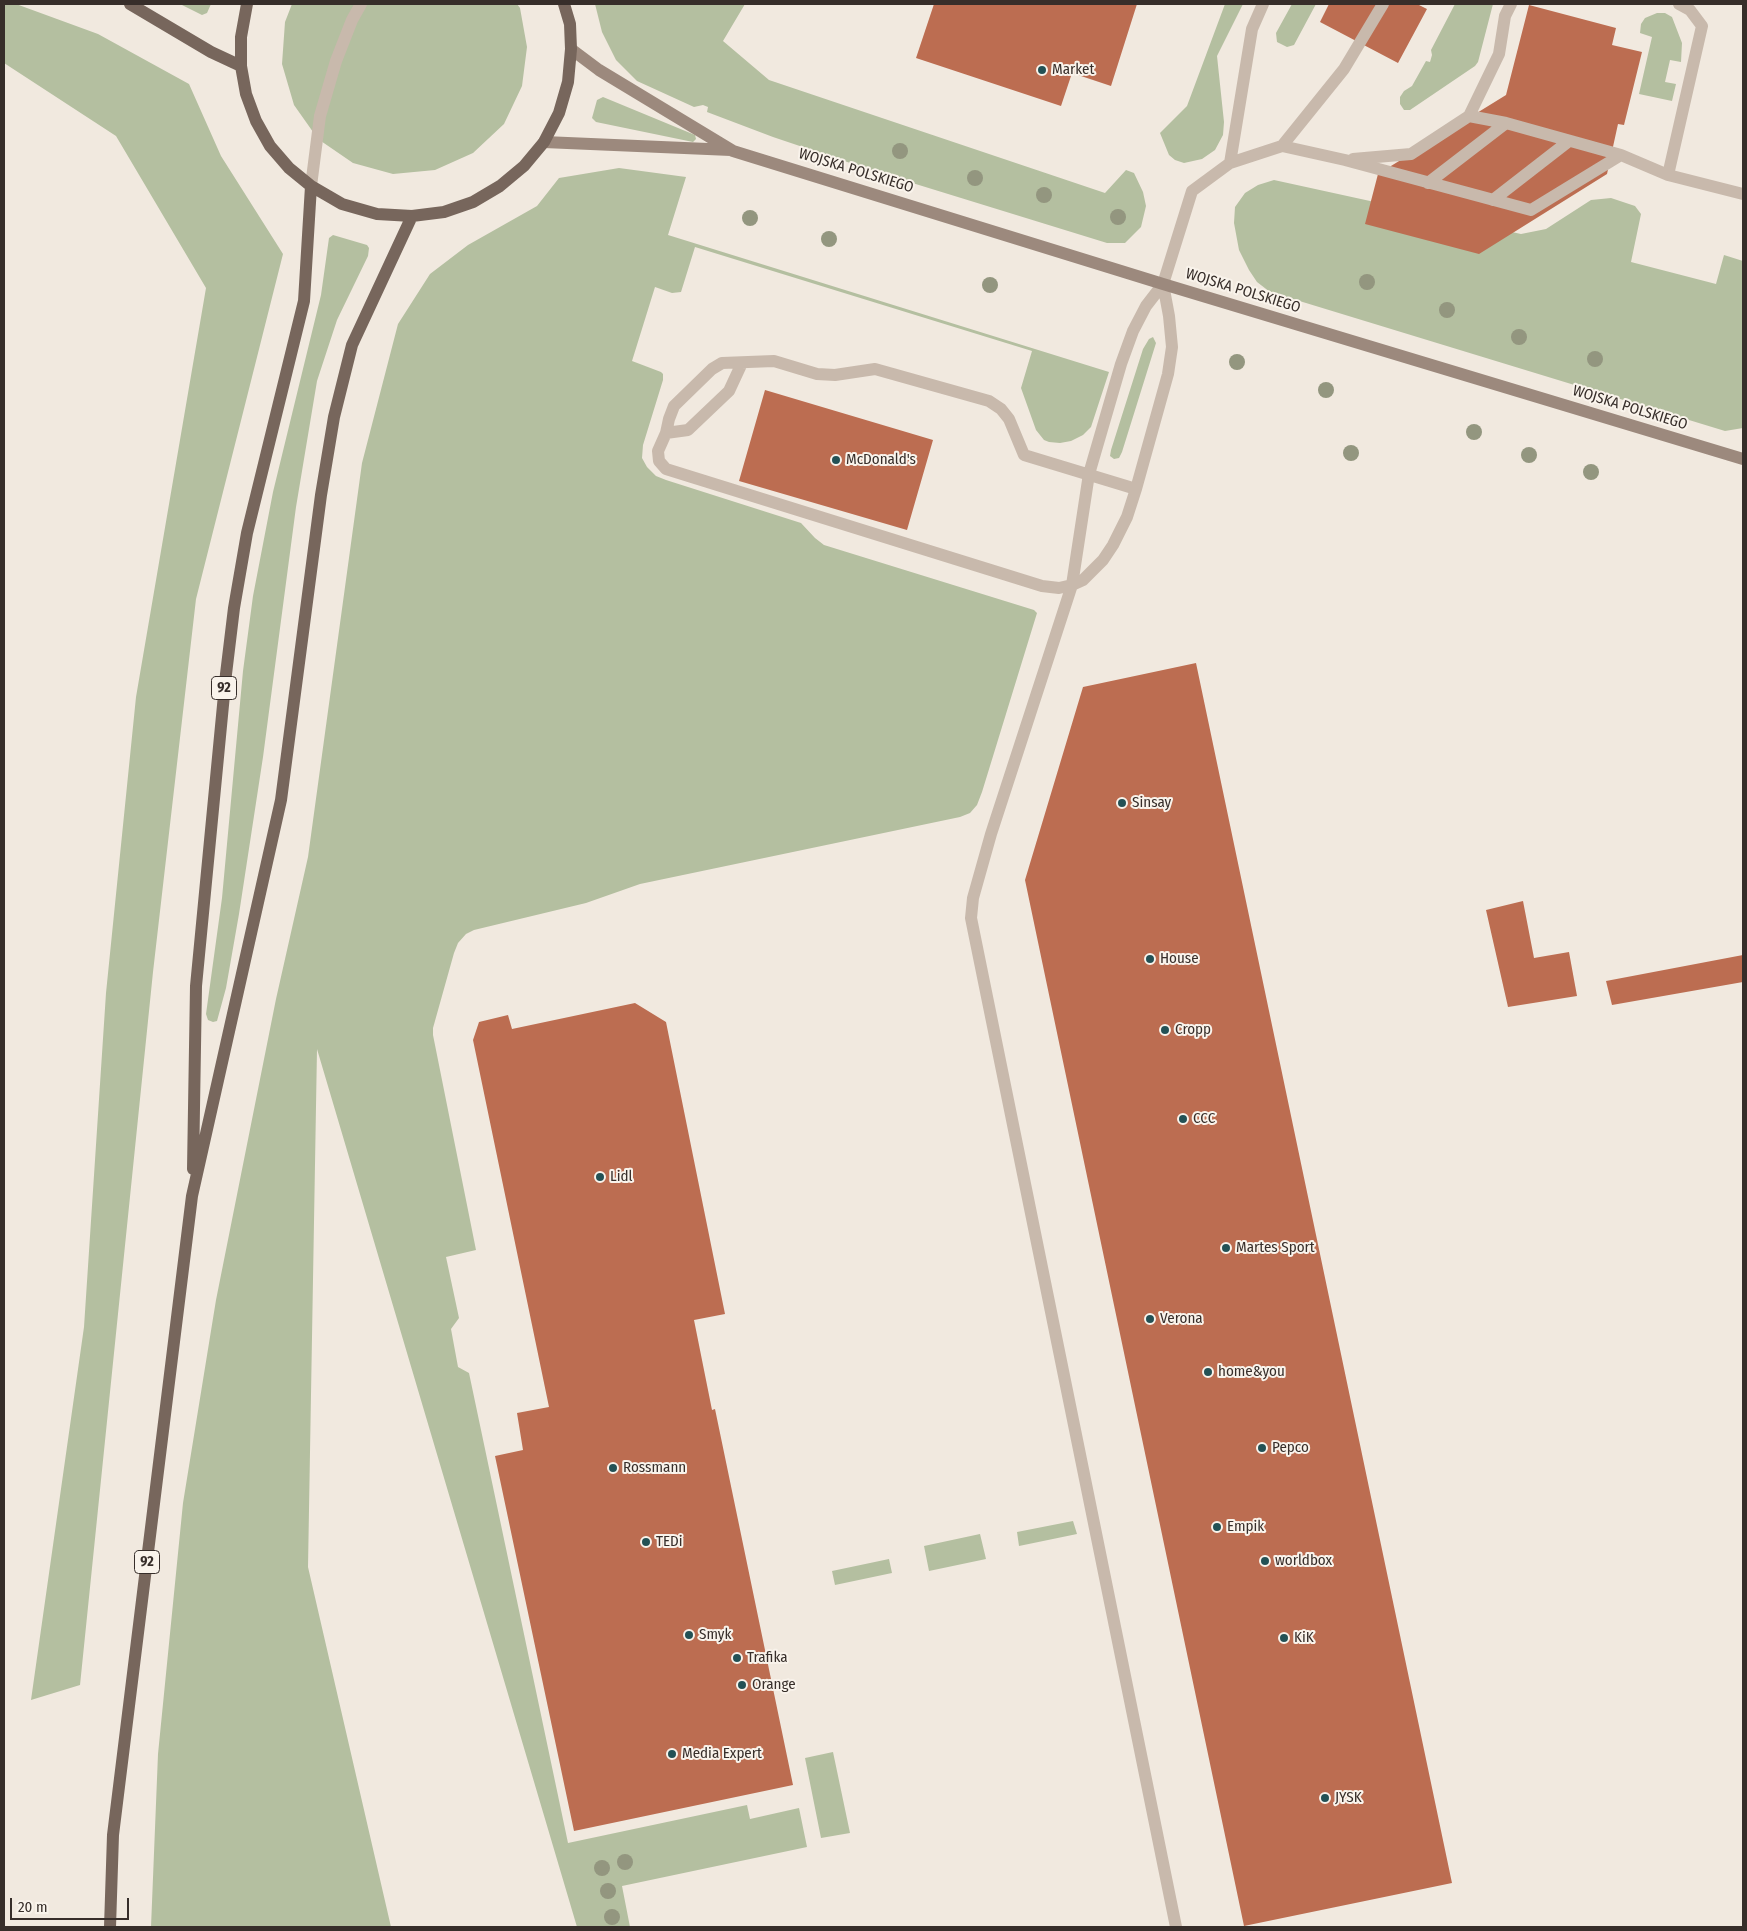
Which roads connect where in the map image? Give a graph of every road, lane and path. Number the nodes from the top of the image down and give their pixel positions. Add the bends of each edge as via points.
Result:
1 (130, 4) edge
2 (247, 4) edge
3 (361, 4) edge
4 (564, 4) edge
5 (1263, 4) edge
6 (1383, 4) edge
7 (1511, 4) edge
8 (1679, 4) edge
9 (571, 50) junction
10 (241, 66) junction
11 (1469, 116) junction
12 (1506, 123) junction
13 (1570, 141) junction
14 (544, 142) junction
15 (1282, 146) junction
16 (733, 150) junction
17 (1621, 155) junction
18 (1346, 160) junction
19 (1230, 163) junction
20 (1668, 176) junction
21 (1428, 183) junction
22 (311, 186) junction
23 (1743, 194) edge
24 (1494, 200) junction
25 (412, 216) junction
26 (1163, 284) junction
27 (742, 363) junction
28 (666, 433) junction
29 (1743, 459) edge
30 (1089, 474) junction
31 (1136, 488) junction
32 (1072, 585) junction
33 (192, 1196) junction
34 (110, 1927) edge
35 (1176, 1927) edge

1 - 10 main road
2 - 10 main road via 241,37
3 - 22 lane via 336,61 320,116
4 - 9 main road via 570,24
5 - 19 lane via 1252,28
6 - 15 lane via 1344,69
7 - 11 lane via 1505,16 1499,54
8 - 20 lane via 1690,10 1702,26
9 - 14 main road via 568,82 559,113
9 - 16 street, WOJSKA POLSKIEGO
10 - 22 main road via 246,94 260,129 289,168
11 - 12 lane
11 - 18 lane via 1411,154
12 - 13 lane
12 - 21 lane
13 - 17 lane
13 - 24 lane
14 - 16 street, WOJSKA POLSKIEGO
14 - 25 main road via 524,166 480,198 444,212
15 - 18 lane
15 - 19 lane
16 - 26 street, WOJSKA POLSKIEGO
17 - 20 lane
17 - 24 lane via 1531,210
18 - 21 lane
19 - 26 lane via 1192,191
20 - 23 lane
21 - 24 lane
22 - 25 main road via 342,204 377,214
22 - 33 main road, 92 via 304,302 247,533 226,674 196,986
25 - 33 main road, 92 via 352,344 334,417 281,800
26 - 29 street, WOJSKA POLSKIEGO
26 - 30 lane via 1133,331
26 - 31 lane via 1172,347 1168,374
27 - 28 lane via 730,391 688,430
27 - 28 lane via 722,363 712,369 674,406
27 - 30 lane via 774,361 817,374 835,375 876,369 988,401 1009,419 1024,455
28 - 32 lane via 658,451 659,461 666,469 1042,586 1059,588
30 - 31 lane
30 - 32 lane
31 - 32 lane via 1113,545 1092,572
32 - 35 lane via 992,834 973,898 971,918
33 - 34 main road, 92 via 113,1836

